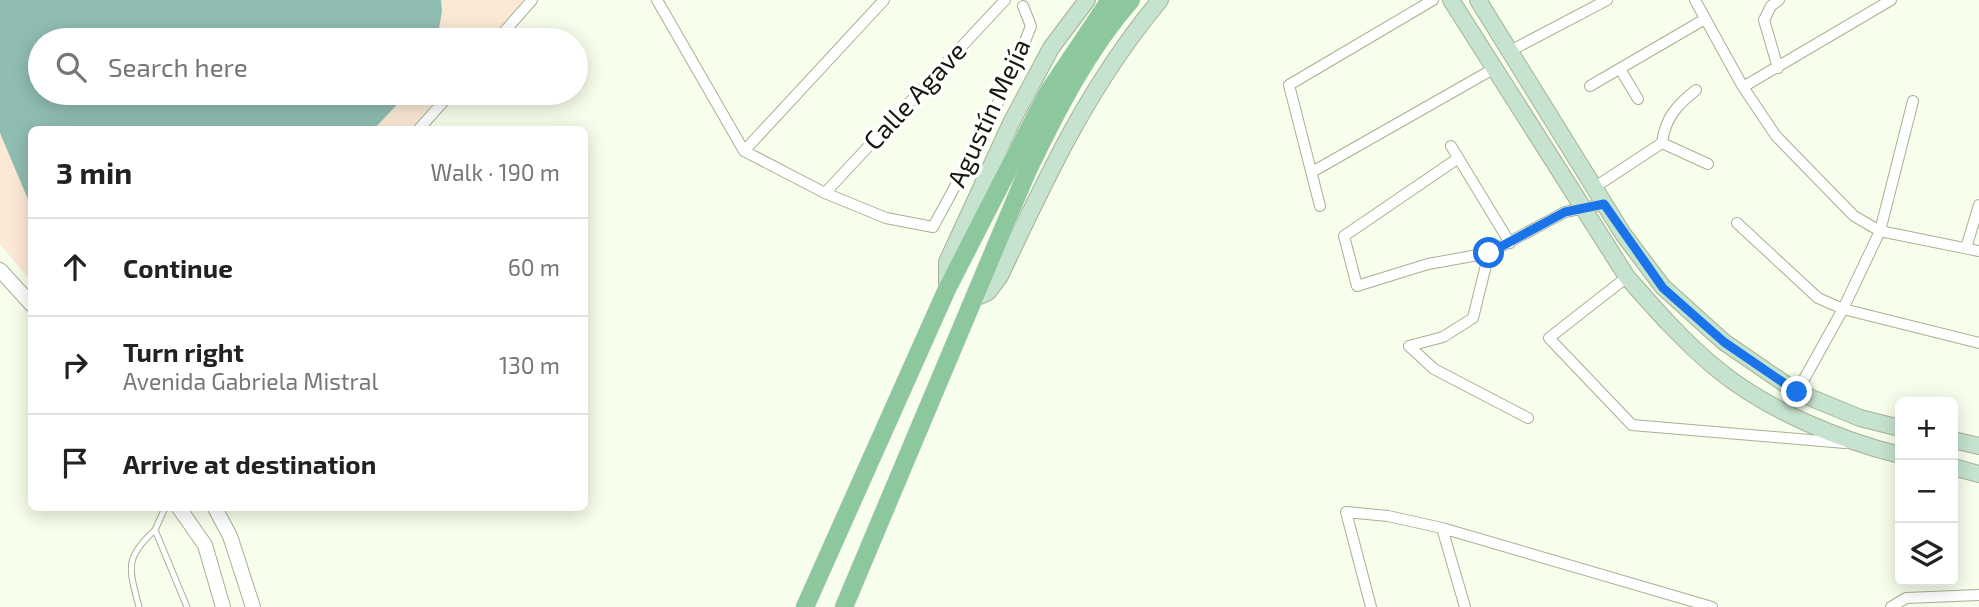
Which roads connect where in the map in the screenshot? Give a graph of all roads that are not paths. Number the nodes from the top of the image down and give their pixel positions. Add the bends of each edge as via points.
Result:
1 (532, 0) edge
2 (657, 0) edge
3 (884, 0) edge
4 (1005, 0) edge
5 (1087, 0) edge
6 (1110, 0) edge
7 (1131, 0) edge
8 (1160, 0) edge
9 (1433, 0) edge
10 (1451, 0) edge
11 (1478, 0) edge
12 (1606, 0) edge
13 (1695, 0) edge
14 (1779, 0) edge
15 (1891, 0) edge
16 (1022, 2) edge
17 (1591, 4) edge
18 (1705, 19) junction
19 (507, 28) edge
20 (1510, 51) junction
21 (1495, 68) junction
22 (1777, 68) junction
23 (1620, 69) junction
24 (1590, 86) dead end
25 (1743, 87) junction
26 (1696, 90) dead end
27 (1638, 99) dead end
28 (1913, 101) dead end
29 (440, 105) edge
30 (422, 126) edge
31 (1662, 144) junction
32 (1451, 146) dead end
33 (744, 151) junction
34 (1457, 159) junction
35 (1708, 164) dead end
36 (1312, 172) junction
37 (1595, 187) junction
38 (824, 193) junction
39 (1604, 204) junction
40 (1979, 205) edge
41 (1320, 206) dead end
42 (1581, 207) junction
43 (1737, 223) dead end
44 (1880, 231) junction
45 (1510, 243) junction
46 (1966, 248) junction
47 (1979, 251) edge
48 (1489, 253) junction
49 (0, 270) edge
50 (1627, 277) junction
51 (947, 289) junction
52 (975, 298) junction
53 (28, 301) edge
54 (1843, 309) junction
55 (1979, 343) edge
56 (1797, 392) junction
57 (1528, 418) dead end
58 (1895, 427) edge
59 (1958, 441) edge
60 (1854, 444) junction
61 (1979, 446) edge
62 (1895, 454) edge
63 (1958, 468) edge
64 (1979, 474) edge
65 (164, 511) edge
66 (181, 511) edge
67 (217, 511) edge
68 (1442, 528) junction
69 (156, 530) junction
70 (1979, 595) edge
71 (139, 607) edge
72 (187, 607) edge
73 (223, 607) edge
74 (253, 607) edge
75 (805, 607) edge
76 (844, 607) edge
77 (1371, 607) edge
78 (1465, 607) edge
79 (1712, 607) edge
80 (1891, 607) edge

1 - 19 street
2 - 33 street
3 - 33 street
4 - 38 street, Calle Agave
5 - 51 main road via 1051,48 1011,123 947,262
6 - 51 main road via 1046,94
7 - 52 main road via 1056,111
8 - 52 main road via 1077,117 1000,276 988,292
9 - 36 street via 1289,85
10 - 21 main road
11 - 20 main road
12 - 17 street
13 - 18 street
14 - 22 street via 1764,20
15 - 22 street
16 - 38 street, Agustín Mejía via 1031,26 987,129 933,227 886,219
17 - 20 street
18 - 23 street
18 - 25 street
20 - 37 main road
21 - 36 street
21 - 42 main road
22 - 25 street
23 - 24 street
23 - 27 street
25 - 44 street via 1776,136 1854,216
26 - 31 street via 1664,124
28 - 44 street
29 - 30 street
31 - 35 street
31 - 37 street
32 - 34 street
33 - 38 street
34 - 45 street
34 - 48 street via 1344,236 1357,286 1428,264
36 - 41 street
37 - 39 main road
39 - 42 street
39 - 56 main road via 1663,288 1724,342
40 - 46 street
42 - 45 street
42 - 50 main road
43 - 54 street via 1818,298
44 - 46 street
44 - 54 street
45 - 48 street
46 - 47 street
48 - 57 street via 1473,318 1443,337 1409,346 1434,369
49 - 53 street
50 - 60 main road via 1718,370 1781,409
50 - 60 street via 1549,338 1632,425
51 - 75 main road
52 - 76 main road
54 - 55 street
54 - 56 street
56 - 58 main road
59 - 61 main road
60 - 62 main road
63 - 64 main road
65 - 69 lane
66 - 73 street via 205,544
67 - 74 street via 230,536
68 - 77 street via 1346,512
68 - 78 street
68 - 79 street
69 - 71 lane via 138,546 130,561
69 - 72 lane
70 - 80 street via 1906,598

